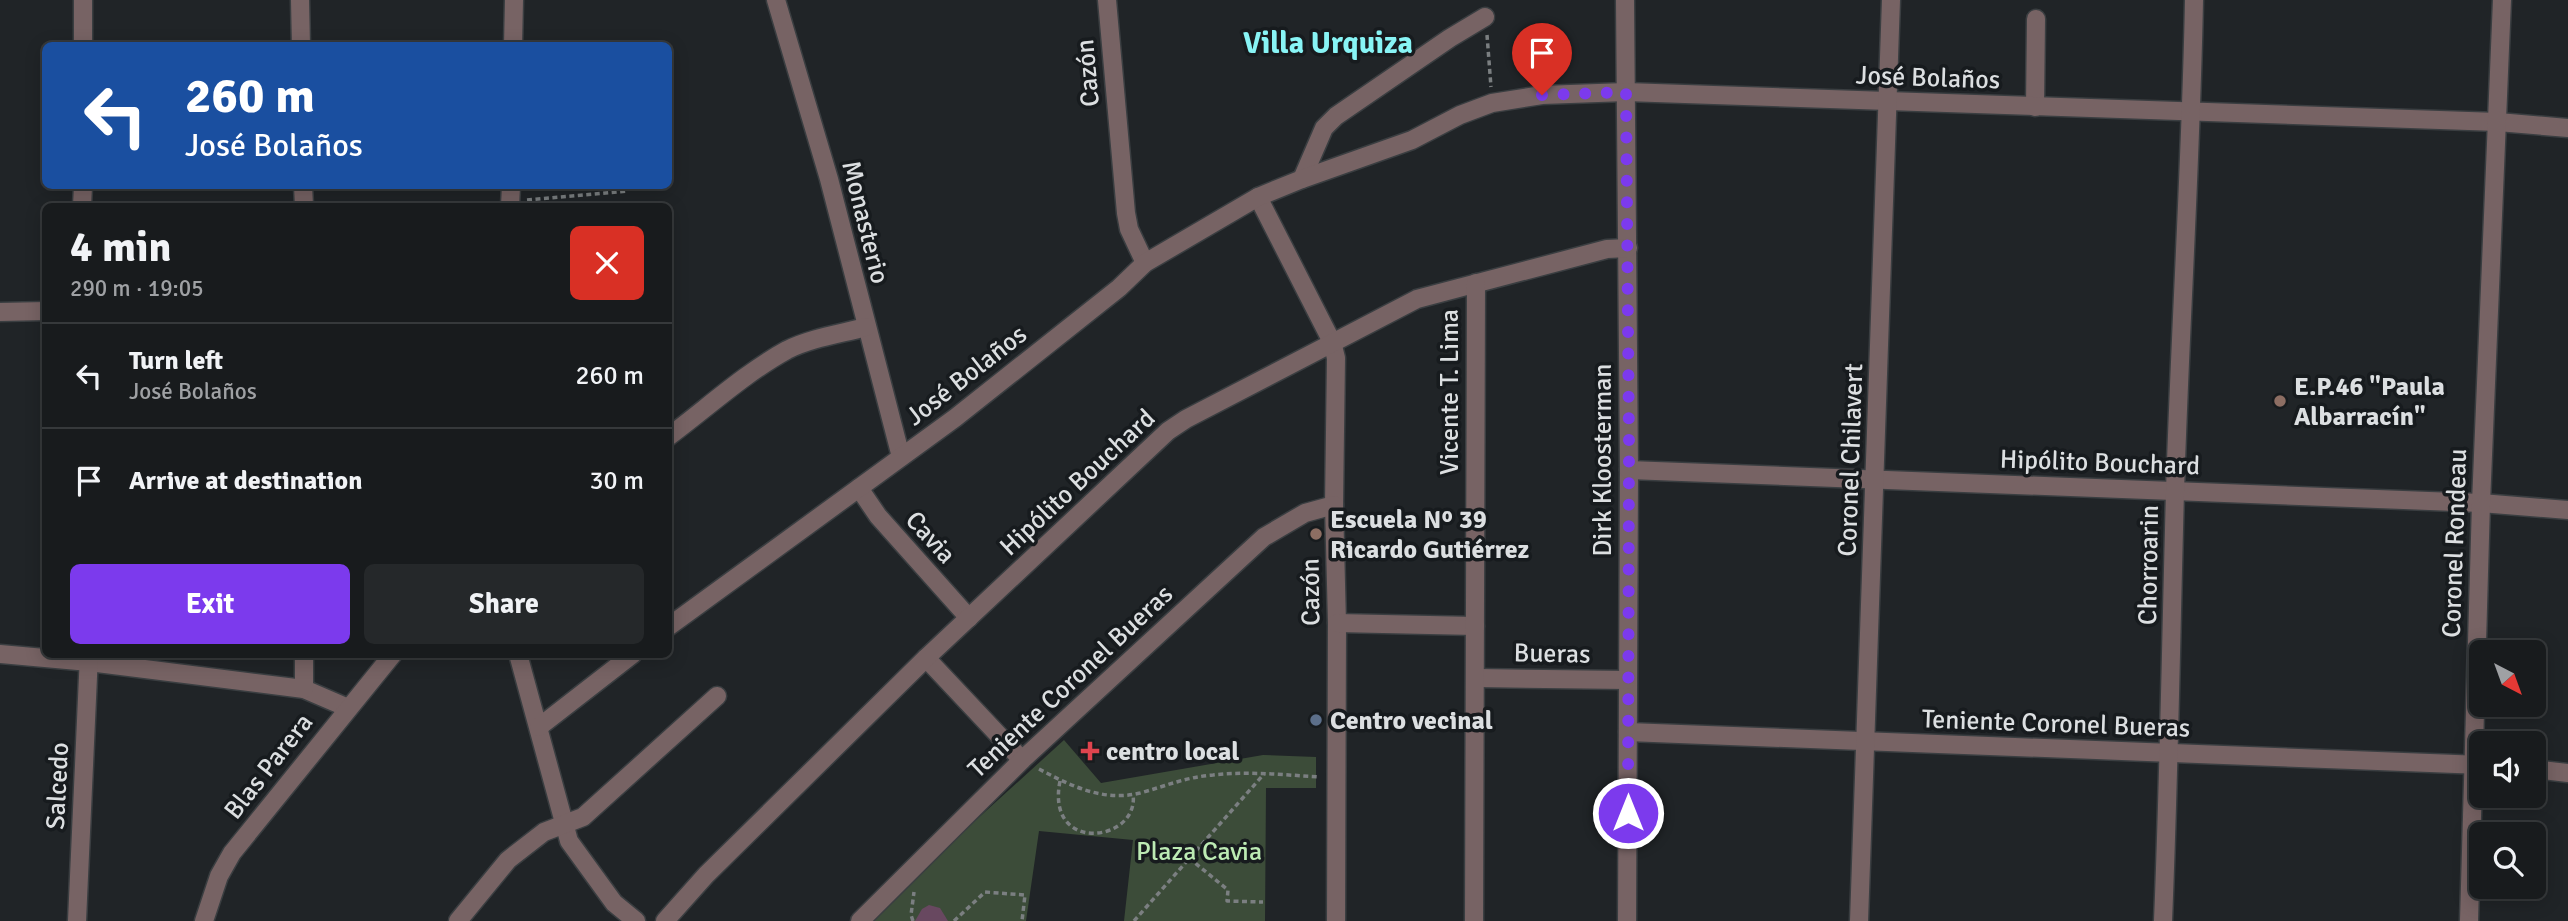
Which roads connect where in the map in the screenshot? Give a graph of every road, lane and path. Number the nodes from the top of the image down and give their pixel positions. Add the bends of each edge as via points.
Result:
1 (83, 0) edge
2 (300, 0) edge
3 (514, 0) edge
4 (776, 0) edge
5 (1107, 0) edge
6 (1625, 0) edge
7 (1891, 0) edge
8 (2194, 0) edge
9 (2502, 0) edge
10 (1485, 18) joint
11 (2036, 19) dead end
12 (83, 42) edge
13 (300, 42) edge
14 (513, 42) edge
15 (1626, 92) junction
16 (1887, 102) junction
17 (1492, 103) junction
18 (2035, 107) junction
19 (2192, 112) junction
20 (2498, 122) junction
21 (2568, 128) edge
22 (1302, 179) junction
23 (628, 191) dead end
24 (1258, 197) junction
25 (511, 198) edge
26 (1628, 248) junction
27 (1145, 263) junction
28 (1476, 283) junction
29 (42, 311) edge
30 (0, 312) edge
31 (866, 327) junction
32 (1332, 342) junction
33 (672, 434) edge
34 (901, 457) junction
35 (1629, 470) junction
36 (1876, 481) junction
37 (859, 488) junction
38 (2175, 491) junction
39 (2481, 503) junction
40 (1334, 505) junction
41 (2568, 510) edge
42 (969, 618) junction
43 (672, 624) edge
44 (1337, 624) junction
45 (1475, 626) junction
46 (0, 654) edge
47 (42, 656) edge
48 (89, 658) edge
49 (304, 658) edge
50 (390, 658) edge
51 (520, 658) edge
52 (628, 658) edge
53 (926, 658) junction
54 (1477, 678) junction
55 (1627, 680) junction
56 (304, 688) junction
57 (718, 696) dead end
58 (348, 708) junction
59 (539, 727) junction
60 (2478, 731) edge
61 (1628, 732) junction
62 (1865, 741) junction
63 (2170, 755) junction
64 (1022, 760) junction
65 (2469, 765) edge
66 (2546, 770) edge
67 (2568, 773) edge
68 (1264, 774) junction
69 (1336, 778) junction
70 (1060, 780) junction
71 (1133, 794) junction
72 (2475, 808) edge
73 (565, 825) junction
74 (1189, 858) junction
75 (1263, 902) dead end
76 (77, 921) edge
77 (204, 921) edge
78 (458, 921) edge
79 (636, 921) edge
80 (665, 921) edge
81 (860, 921) edge
82 (954, 921) edge
83 (1022, 921) edge
84 (1133, 921) edge
85 (1336, 921) edge
86 (1474, 921) edge
87 (1627, 921) edge
88 (1859, 921) edge
89 (2163, 921) edge
90 (2469, 921) edge

1 - 12 street
2 - 13 street
3 - 14 street
4 - 31 street, Monasterio via 829,179
5 - 27 street, Cazón via 1126,213
6 - 15 street, Dirk Kloosterman
7 - 16 street, Coronel Chilavert
8 - 19 street, Chorroarin
9 - 20 street, Coronel Rondeau
10 - 17 path
10 - 22 street via 1336,116 1324,128
11 - 18 street
15 - 16 street, José Bolaños
15 - 17 street, José Bolaños via 1542,95
15 - 26 street, Dirk Kloosterman
16 - 18 street, José Bolaños
16 - 36 street, Coronel Chilavert
17 - 22 street, José Bolaños via 1412,140
18 - 19 street, José Bolaños
19 - 20 street, José Bolaños
19 - 38 street, Chorroarin
20 - 21 street, José Bolaños
20 - 39 street, Coronel Rondeau
22 - 24 street, José Bolaños
23 - 25 path
24 - 27 street, José Bolaños
24 - 32 street, Cazón
26 - 28 street, Hipólito Bouchard via 1607,249
26 - 35 street, Dirk Kloosterman
27 - 34 street, José Bolaños via 999,384
28 - 32 street, Hipólito Bouchard via 1417,299
28 - 45 street, Vicente T. Lima
29 - 30 street
31 - 33 street via 788,350
31 - 34 street, Monasterio
32 - 40 street, Cazón via 1336,358
32 - 42 street, Hipólito Bouchard via 1203,408 1168,431
34 - 37 street, José Bolaños
35 - 36 street, Hipólito Bouchard
35 - 55 street, Dirk Kloosterman
36 - 38 street, Hipólito Bouchard
36 - 62 street, Coronel Chilavert
37 - 42 street, Cavia via 878,516
37 - 43 street, José Bolaños
38 - 39 street, Hipólito Bouchard
38 - 63 street, Chorroarin
39 - 41 street, Hipólito Bouchard
39 - 60 street, Coronel Rondeau
40 - 44 street, Cazón
40 - 64 street, Teniente Coronel Bueras via 1305,513 1264,537
42 - 53 street, Hipólito Bouchard
44 - 45 street
44 - 69 street, Cazón
45 - 54 street, Vicente T. Lima
46 - 47 street
48 - 56 street
48 - 76 street, Salcedo
49 - 56 street, Blas Parera
50 - 58 street, Blas Parera
51 - 59 street
52 - 59 street
53 - 64 street
53 - 80 street, Hipólito Bouchard
54 - 55 street, Bueras
54 - 86 street, Vicente T. Lima
55 - 61 street, Dirk Kloosterman
56 - 58 street
57 - 73 street via 583,817
58 - 77 street, Blas Parera via 232,853
59 - 73 street
61 - 62 street, Teniente Coronel Bueras
61 - 87 street, Dirk Kloosterman
62 - 63 street, Teniente Coronel Bueras
62 - 88 street, Coronel Chilavert
63 - 65 street, Teniente Coronel Bueras
63 - 89 street, Chorroarin
64 - 70 path
64 - 81 street, Teniente Coronel Bueras
66 - 67 street
68 - 69 path
68 - 71 path via 1212,775
68 - 74 path
69 - 85 street, Cazón
70 - 71 path via 1098,795
70 - 71 path via 1060,815 1072,827 1095,834 1113,830 1122,822 1133,808
72 - 90 street, Coronel Rondeau
73 - 78 street via 544,832 508,860
73 - 79 street via 569,841 598,884
74 - 75 path via 1227,890 1227,901
74 - 84 path
82 - 83 path via 985,892 1025,895

